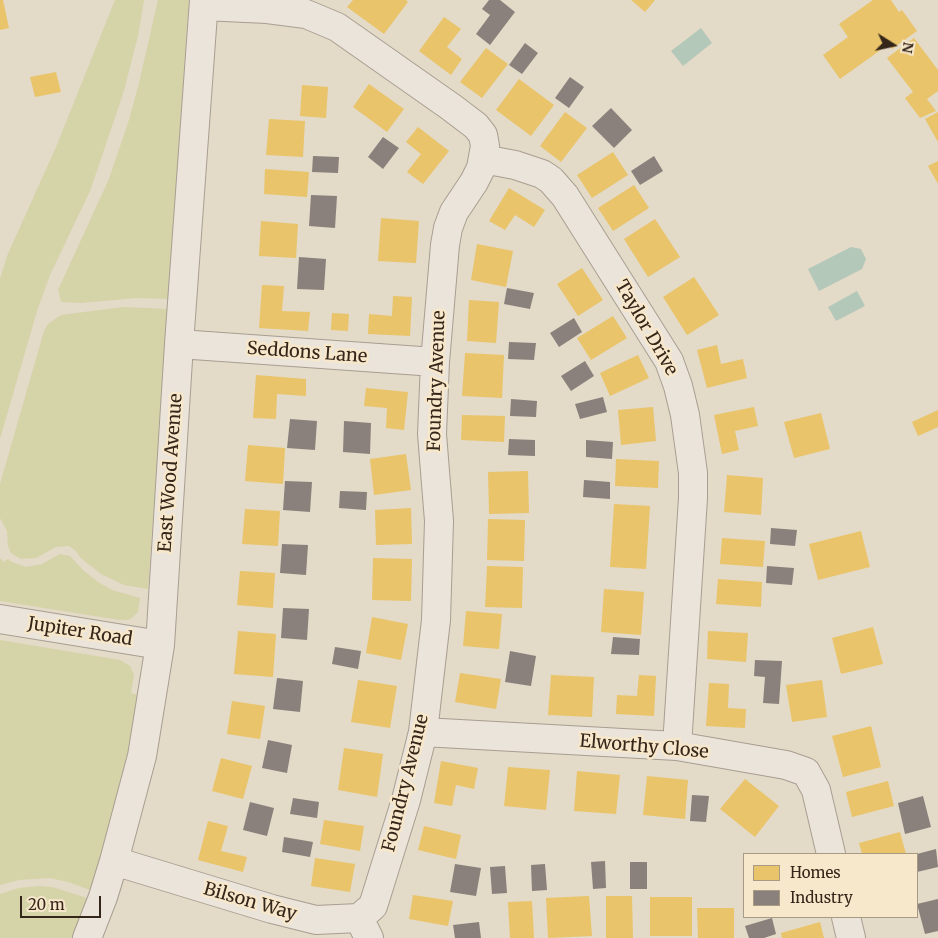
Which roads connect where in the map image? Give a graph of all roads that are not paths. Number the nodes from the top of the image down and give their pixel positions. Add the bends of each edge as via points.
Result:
1 (204, 3) edge
2 (483, 159) junction
3 (179, 344) junction
4 (435, 362) junction
5 (0, 618) edge
6 (160, 645) junction
7 (423, 732) junction
8 (677, 746) junction
9 (831, 853) edge
10 (114, 861) junction
11 (846, 918) edge
12 (364, 928) edge
13 (88, 938) edge
14 (851, 938) edge

1 - 2 street, Foundry Avenue via 306,14 337,27 476,126 483,136
1 - 3 street, East Wood Avenue
2 - 4 street, Foundry Avenue via 448,228
2 - 8 street, Taylor Drive via 542,174 565,196 669,362 678,386 691,452 693,490
3 - 4 street, Seddons Lane
3 - 6 street, East Wood Avenue
4 - 7 street, Foundry Avenue via 432,434 439,522 436,620
5 - 6 street, Jupiter Road
6 - 10 street, East Wood Avenue via 142,756
7 - 8 street, Elworthy Close
7 - 12 street, Foundry Avenue via 406,800
8 - 9 street, Elworthy Close via 786,765 806,772 816,790
10 - 12 street, Bilson Way via 272,909
10 - 13 street, East Wood Avenue
11 - 14 street

